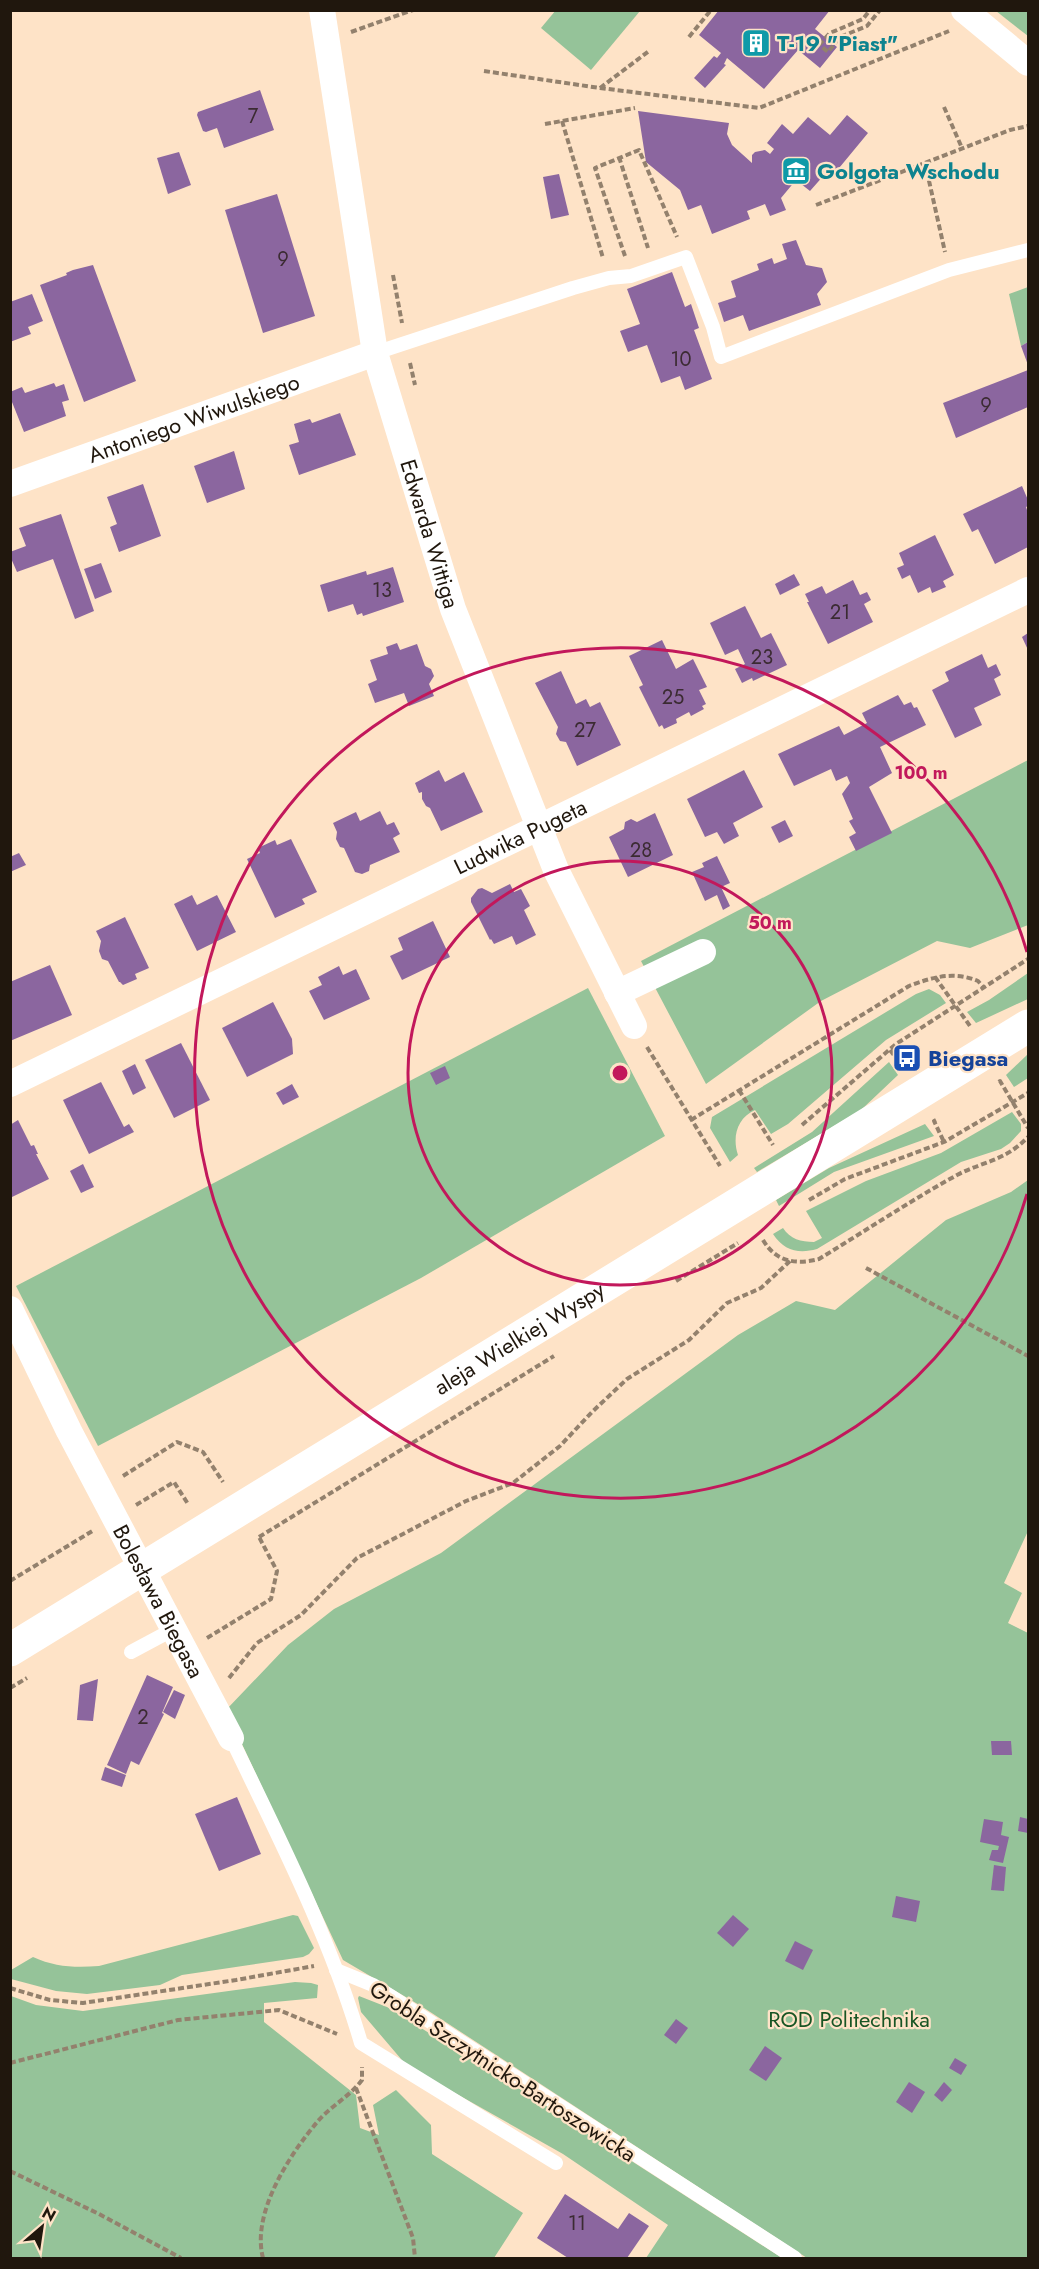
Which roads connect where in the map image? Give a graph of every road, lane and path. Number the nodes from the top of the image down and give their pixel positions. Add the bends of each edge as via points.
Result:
1 (322, 10) edge
2 (412, 10) edge
3 (711, 10) edge
4 (870, 10) edge
5 (880, 10) edge
6 (966, 12) edge
7 (809, 36) dead end
8 (690, 37) dead end
9 (326, 38) junction
10 (819, 45) junction
11 (649, 51) dead end
12 (1029, 63) edge
13 (484, 71) dead end
14 (600, 88) junction
15 (944, 107) dead end
16 (635, 108) dead end
17 (562, 121) junction
18 (545, 124) dead end
19 (1029, 126) edge
20 (962, 148) junction
21 (619, 157) junction
22 (925, 163) junction
23 (816, 205) dead end
24 (1029, 250) edge
25 (686, 257) junction
26 (654, 268) junction
27 (950, 270) junction
28 (631, 276) junction
29 (609, 278) junction
30 (375, 353) junction
31 (10, 484) edge
32 (1029, 590) edge
33 (540, 829) junction
34 (703, 952) dead end
35 (1029, 959) edge
36 (935, 977) junction
37 (984, 988) junction
38 (617, 993) junction
39 (956, 1006) junction
40 (634, 1026) joint
41 (1029, 1026) edge
42 (960, 1032) dead end
43 (890, 1050) junction
44 (912, 1061) dead end
45 (10, 1084) edge
46 (991, 1087) dead end
47 (739, 1090) junction
48 (1029, 1093) edge
49 (1014, 1102) junction
50 (943, 1115) dead end
51 (692, 1120) junction
52 (1029, 1128) edge
53 (797, 1130) dead end
54 (1029, 1137) edge
55 (781, 1140) dead end
56 (944, 1142) junction
57 (720, 1166) dead end
58 (802, 1203) dead end
59 (763, 1240) dead end
60 (738, 1243) dead end
61 (790, 1261) junction
62 (866, 1268) dead end
63 (671, 1284) dead end
64 (10, 1309) edge
65 (563, 1350) dead end
66 (1029, 1356) edge
67 (174, 1482) dead end
68 (223, 1482) dead end
69 (100, 1491) junction
70 (188, 1504) dead end
71 (259, 1537) junction
72 (250, 1542) dead end
73 (174, 1629) junction
74 (10, 1650) edge
75 (186, 1651) junction
76 (131, 1652) dead end
77 (207, 1692) junction
78 (231, 1738) joint
79 (336, 1970) junction
80 (10, 1988) edge
81 (361, 2043) junction
82 (10, 2063) edge
83 (556, 2163) dead end
84 (10, 2171) edge
85 (181, 2259) edge
86 (263, 2259) edge
87 (415, 2259) edge
88 (795, 2259) edge

1 - 9 street, Edwarda Wittiga
2 - 9 path
3 - 8 path
4 - 10 path via 863,19 830,33
5 - 10 path via 867,26 840,37 828,52
6 - 12 street
6 - 14 path via 956,29 759,108
7 - 10 path
9 - 30 street, Edwarda Wittiga
11 - 14 path
13 - 14 path
15 - 20 path
16 - 17 path
17 - 18 path
17 - 29 path
19 - 20 path
20 - 22 path
21 - 25 path via 639,150
21 - 26 path
21 - 28 path via 595,168
22 - 23 path
22 - 27 path
24 - 27 lane
25 - 26 lane
25 - 27 lane via 721,357
26 - 28 lane
28 - 29 lane
29 - 30 lane
30 - 31 street, Antoniego Wiwulskiego
30 - 33 street, Edwarda Wittiga via 453,609
32 - 33 street, Ludwika Pugeta
33 - 38 street, Edwarda Wittiga
33 - 45 street, Ludwika Pugeta
34 - 38 street
35 - 37 path
36 - 37 path via 968,977
36 - 39 path
36 - 47 path via 909,986
37 - 39 path
38 - 40 street, Edwarda Wittiga
39 - 42 path via 970,1026
39 - 43 path
40 - 51 path
41 - 74 main road, aleja Wielkiej Wyspy
43 - 44 path via 902,1067
43 - 53 path
46 - 49 path via 1000,1081
47 - 51 path
47 - 55 path via 772,1146
48 - 49 path
49 - 52 path
49 - 56 path
50 - 56 path via 934,1121
51 - 57 path
54 - 61 path via 1008,1154 957,1175 819,1259
56 - 58 path via 845,1179
59 - 61 path via 778,1257
60 - 63 path
61 - 77 path via 761,1288 727,1303 689,1340 627,1379 560,1446 513,1483 466,1501 357,1558 301,1615 257,1643 227,1680
62 - 66 path
64 - 69 street, Bolesława Biegasa
65 - 71 path
67 - 70 path
68 - 69 path via 203,1452 177,1442
69 - 73 street, Bolesława Biegasa
71 - 72 path
71 - 75 path via 277,1571 271,1599
73 - 75 street, Bolesława Biegasa
73 - 76 lane
75 - 77 street, Bolesława Biegasa
77 - 78 street, Bolesława Biegasa
78 - 79 lane, Bolesława Biegasa via 306,1895
79 - 80 path via 314,1966 83,2003 50,2000
79 - 81 lane, Bolesława Biegasa
79 - 88 lane, Grobla Szczytnicko-Bartoszowicka via 373,1985
81 - 82 path via 279,2010 178,2020
81 - 83 lane
84 - 85 path
86 - 87 path via 260,2232 264,2212 291,2157 320,2120 357,2088 413,2238

